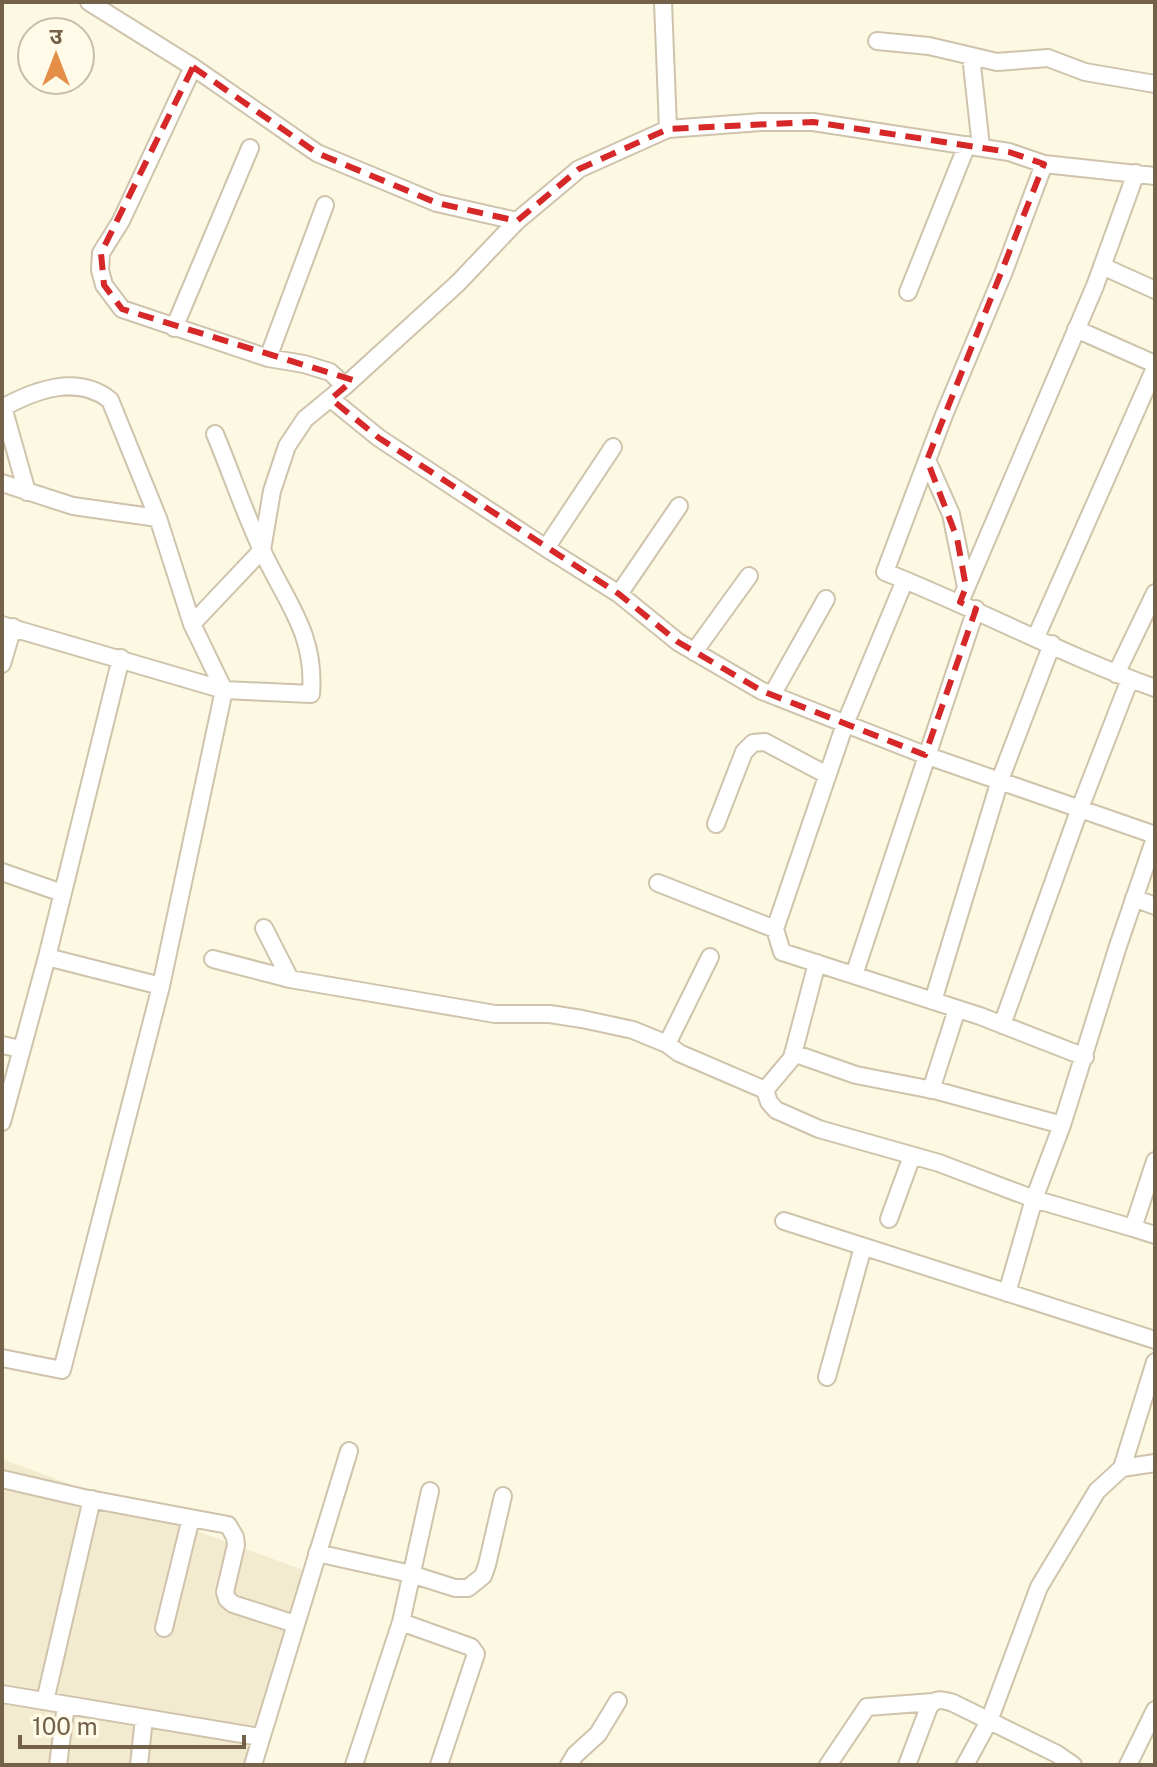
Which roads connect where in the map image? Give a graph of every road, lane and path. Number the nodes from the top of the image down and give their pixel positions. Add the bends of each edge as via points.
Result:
1 (89, 2) edge
2 (663, 2) edge
3 (877, 41) dead end
4 (971, 56) junction
5 (193, 67) junction
6 (1155, 84) edge
7 (668, 129) junction
8 (974, 146) junction
9 (250, 148) dead end
10 (1044, 164) junction
11 (1149, 174) edge
12 (325, 205) dead end
13 (517, 221) junction
14 (1102, 266) junction
15 (1155, 290) edge
16 (908, 292) dead end
17 (174, 328) junction
18 (1076, 329) junction
19 (268, 358) junction
20 (1155, 366) edge
21 (345, 386) junction
22 (331, 399) junction
23 (2, 407) edge
24 (215, 434) dead end
25 (613, 447) dead end
26 (927, 460) junction
27 (2, 483) edge
28 (27, 492) junction
29 (679, 506) dead end
30 (158, 518) junction
31 (546, 548) junction
32 (262, 550) junction
33 (749, 576) dead end
34 (905, 580) junction
35 (1155, 593) edge
36 (619, 594) junction
37 (963, 594) junction
38 (826, 599) dead end
39 (976, 609) junction
40 (192, 624) junction
41 (7, 626) edge
42 (1036, 637) junction
43 (1052, 644) junction
44 (694, 652) junction
45 (121, 658) junction
46 (2, 664) edge
47 (1123, 676) junction
48 (1155, 688) edge
49 (224, 690) junction
50 (772, 695) junction
51 (845, 724) junction
52 (925, 755) junction
53 (827, 775) junction
54 (1000, 780) junction
55 (1080, 808) junction
56 (716, 824) dead end
57 (1155, 837) edge
58 (2, 872) edge
59 (658, 883) dead end
60 (62, 893) junction
61 (1134, 898) junction
62 (1155, 906) edge
63 (264, 928) dead end
64 (775, 929) junction
65 (47, 957) junction
66 (710, 957) dead end
67 (213, 959) dead end
68 (817, 963) junction
69 (854, 975) junction
70 (290, 979) junction
71 (161, 986) junction
72 (933, 1001) junction
73 (957, 1009) junction
74 (1002, 1025) junction
75 (667, 1044) junction
76 (2, 1045) edge
77 (21, 1049) junction
78 (793, 1053) junction
79 (1085, 1057) junction
80 (765, 1090) junction
81 (931, 1090) junction
82 (2, 1122) edge
83 (1062, 1125) junction
84 (912, 1156) junction
85 (1155, 1161) edge
86 (1034, 1199) junction
87 (889, 1219) dead end
88 (784, 1221) dead end
89 (1133, 1228) junction
90 (1155, 1235) edge
91 (863, 1247) junction
92 (1007, 1293) junction
93 (1155, 1340) edge
94 (2, 1358) edge
95 (1155, 1362) edge
96 (827, 1377) dead end
97 (349, 1451) dead end
98 (1155, 1463) edge
99 (1122, 1468) junction
100 (2, 1479) edge
101 (430, 1491) dead end
102 (503, 1496) dead end
103 (92, 1499) junction
104 (191, 1518) junction
105 (317, 1553) junction
106 (411, 1574) junction
107 (401, 1622) junction
108 (295, 1624) junction
109 (164, 1628) dead end
110 (2, 1695) edge
111 (45, 1701) junction
112 (618, 1701) dead end
113 (933, 1702) junction
114 (66, 1705) junction
115 (1155, 1710) edge
116 (144, 1718) junction
117 (989, 1721) junction
118 (260, 1737) junction
119 (1055, 1759) edge
120 (58, 1765) edge
121 (139, 1765) edge
122 (253, 1765) edge
123 (354, 1765) edge
124 (439, 1765) edge
125 (569, 1765) edge
126 (828, 1765) edge
127 (907, 1765) edge
128 (965, 1765) edge
129 (1073, 1765) edge
130 (1128, 1765) edge

1 - 5 street
2 - 7 street
3 - 4 street
4 - 6 street via 1010,62 1048,58 1085,72
4 - 8 street
5 - 13 street via 317,153 437,203
5 - 17 street via 101,253 104,285 122,309
7 - 8 street via 813,122
7 - 13 street via 579,169
8 - 10 street
8 - 16 street
9 - 17 street
10 - 11 street
10 - 26 street
11 - 14 street
12 - 19 street
13 - 21 street
14 - 15 street
14 - 18 street
17 - 19 street
18 - 20 street
18 - 37 street
19 - 21 street via 330,372
20 - 42 street
21 - 22 street
22 - 31 street via 379,438
22 - 32 street via 305,419 287,446 272,491
23 - 28 street
23 - 30 street via 54,388 99,392 110,400 121,423
24 - 32 street
25 - 31 street
26 - 34 street via 885,572
26 - 37 street via 951,514
27 - 28 street
28 - 30 street via 73,506
29 - 36 street
30 - 40 street
31 - 36 street
32 - 40 street
32 - 49 street via 306,635 311,694
33 - 44 street
34 - 37 street
34 - 51 street
35 - 47 street
36 - 44 street
37 - 39 street
38 - 50 street
39 - 42 street
39 - 52 street
40 - 49 street
41 - 45 street
41 - 46 street
42 - 43 street
43 - 47 street
43 - 54 street
44 - 50 street
45 - 49 street
45 - 60 street
47 - 48 street
47 - 55 street
49 - 71 street
50 - 51 street
51 - 52 street
51 - 53 street
52 - 54 street
52 - 69 street
53 - 56 street via 765,742 753,743 744,752
53 - 64 street
54 - 55 street
54 - 72 street
55 - 57 street
55 - 74 street
57 - 61 street
58 - 60 street
59 - 64 street
60 - 65 street
61 - 62 street
61 - 79 street
63 - 70 street
64 - 68 street via 782,952
65 - 71 street
65 - 77 street
66 - 75 street
67 - 70 street
68 - 69 street
68 - 78 street
69 - 72 street
70 - 75 street via 495,1014 582,1019
71 - 94 street via 62,1370
72 - 73 street
73 - 74 street
73 - 81 street
74 - 79 street
75 - 80 street
76 - 77 street
77 - 82 street
78 - 80 street
78 - 81 street via 856,1075
79 - 83 street
80 - 84 street via 769,1102 787,1115
81 - 83 street
83 - 86 street
84 - 86 street
84 - 87 street
85 - 89 street
86 - 89 street
86 - 92 street
88 - 91 street
89 - 90 street
91 - 92 street
91 - 96 street
92 - 93 street
95 - 99 street
97 - 105 street
98 - 99 street
99 - 117 street via 1097,1491 1039,1587
100 - 103 street
101 - 106 street
102 - 106 street via 487,1565 476,1583 455,1588
103 - 104 street
103 - 111 street
104 - 108 street via 228,1525 235,1537 227,1599
104 - 109 street
105 - 106 street
105 - 108 street
106 - 107 street
107 - 123 street
107 - 124 street via 471,1647 476,1654
108 - 118 street
110 - 111 street
111 - 114 street
112 - 125 street via 598,1734
113 - 117 street via 953,1703
113 - 126 street via 867,1707
113 - 127 street
114 - 116 street
114 - 120 street
115 - 130 street
116 - 118 street
116 - 121 street
117 - 119 street
117 - 128 street
118 - 122 street
119 - 129 street

